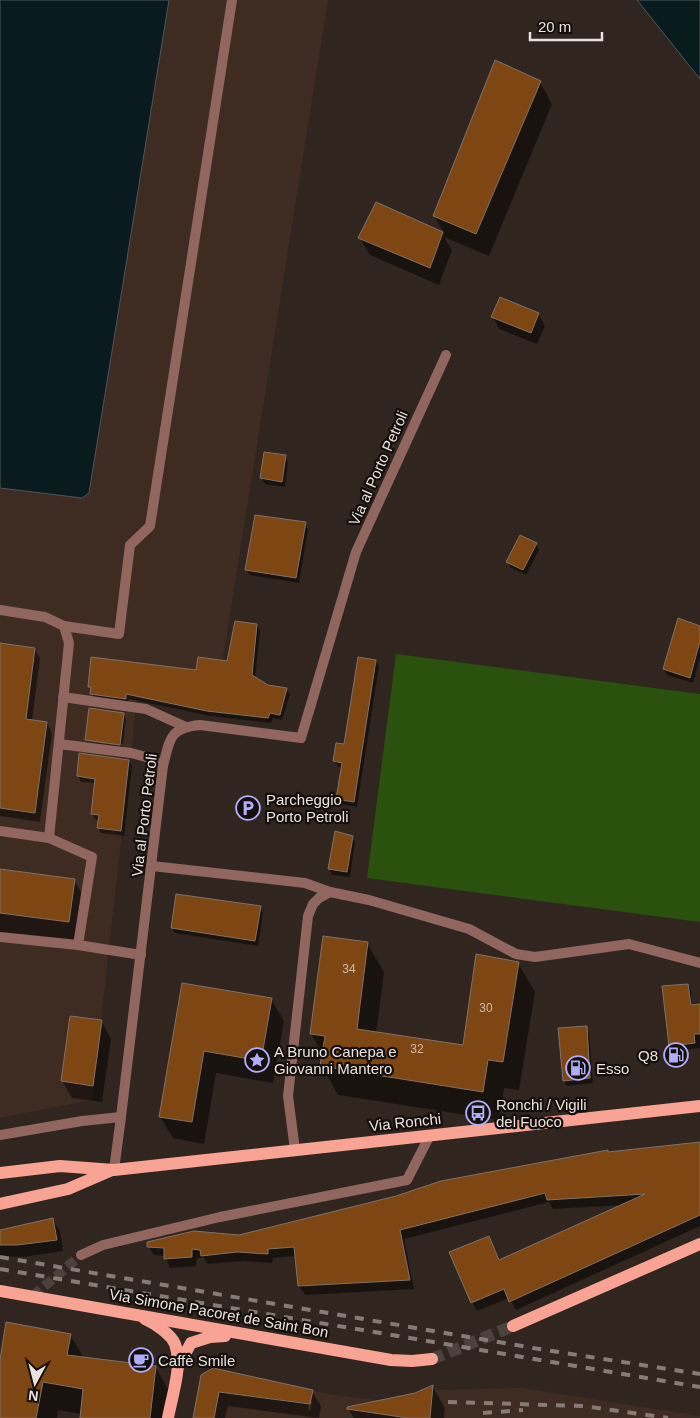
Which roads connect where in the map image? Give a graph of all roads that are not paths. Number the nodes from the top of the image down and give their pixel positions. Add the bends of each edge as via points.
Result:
1 (232, 0) edge
2 (446, 355) dead end
3 (0, 610) edge
4 (64, 626) junction
5 (63, 696) junction
6 (186, 727) junction
7 (59, 744) junction
8 (163, 766) junction
9 (0, 831) edge
10 (49, 838) junction
11 (152, 866) junction
12 (330, 892) junction
13 (0, 937) edge
14 (78, 946) junction
15 (141, 955) junction
16 (700, 963) edge
17 (700, 1106) edge
18 (122, 1117) junction
19 (0, 1135) edge
20 (430, 1135) junction
21 (295, 1150) junction
22 (114, 1170) junction
23 (0, 1173) edge
24 (0, 1204) edge
25 (700, 1244) edge
26 (81, 1255) tunnel mouth
27 (0, 1291) edge
28 (130, 1313) junction
29 (513, 1326) tunnel mouth
30 (252, 1336) junction
31 (432, 1359) tunnel mouth
32 (178, 1367) junction
33 (168, 1418) edge

1 - 4 street via 150,526 130,545 118,634
2 - 6 street, Via al Porto Petroli via 356,552 301,738 200,725
3 - 4 street via 45,617
4 - 5 street via 69,643
5 - 6 street via 146,710
5 - 7 street
6 - 8 street, Via al Porto Petroli via 175,732
7 - 8 street via 131,753 150,758
7 - 10 street
8 - 11 street, Via al Porto Petroli
9 - 10 street
10 - 14 street via 92,856
11 - 12 street via 305,883
11 - 15 street, Via al Porto Petroli
12 - 16 street via 470,929 516,954 535,958 629,944
12 - 21 street via 312,904 308,916 288,1096
13 - 14 street
14 - 15 street
15 - 18 street, Via al Porto Petroli
17 - 20 main road, Via Ronchi
18 - 19 street
18 - 22 street, Via al Porto Petroli
20 - 21 main road, Via Ronchi
20 - 26 street via 407,1180 220,1217 103,1245
21 - 22 main road, Via Ronchi
22 - 23 main road, Via Ronchi via 60,1166
22 - 24 main road, Via Ronchi via 68,1189
25 - 29 main road
27 - 28 main road, Via Simone Pacoret de Saint Bon
28 - 30 main road, Via Simone Pacoret de Saint Bon
28 - 32 main road via 156,1324 175,1342
30 - 31 main road, Via Simone Pacoret de Saint Bon via 391,1360
30 - 32 main road via 210,1337 191,1343
32 - 33 main road

